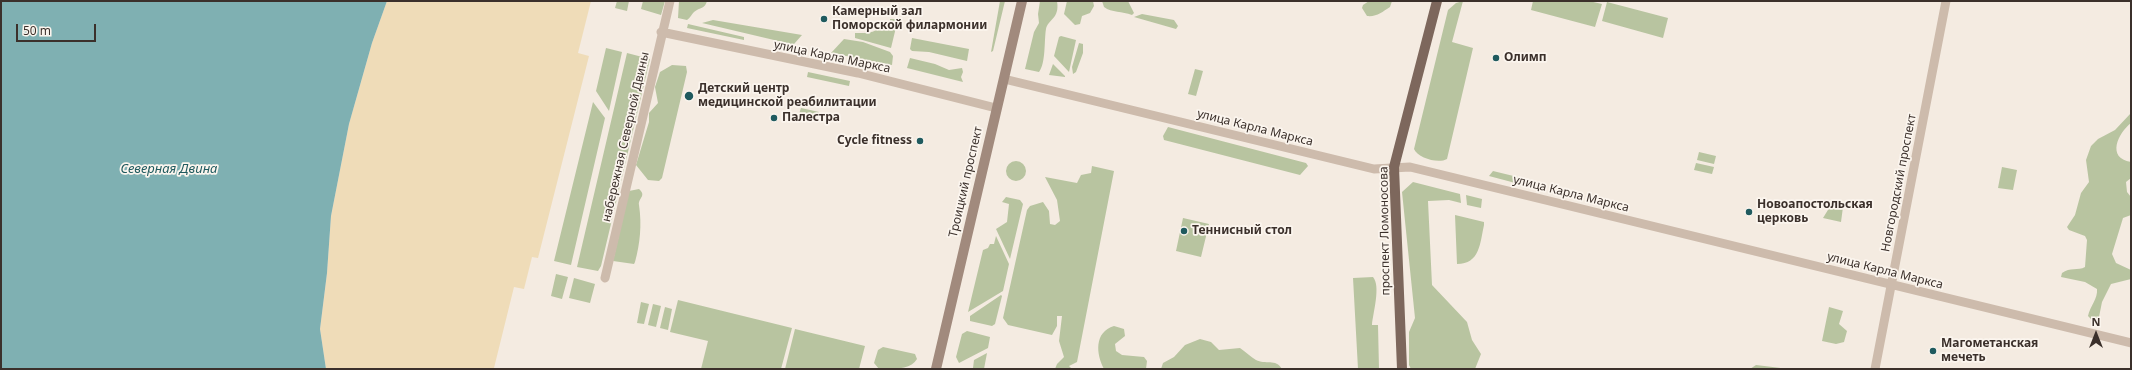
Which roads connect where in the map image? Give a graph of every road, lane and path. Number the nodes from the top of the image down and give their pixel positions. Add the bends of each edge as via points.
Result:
1 (670, 1) edge
2 (1022, 1) edge
3 (1437, 1) edge
4 (1946, 1) edge
5 (661, 32) junction
6 (1004, 79) junction
7 (996, 108) junction
8 (1394, 168) junction
9 (605, 278) dead end
10 (1892, 285) junction
11 (2131, 343) edge
12 (936, 369) edge
13 (1402, 369) edge
14 (1875, 369) edge

1 - 5 street, набережная Северной Двины
2 - 6 main road, Троицкий проспект
3 - 8 main road, проспект Ломоносова
4 - 10 street, Новгородский проспект
5 - 7 street, улица Карла Маркса via 858,73
5 - 9 street, набережная Северной Двины
6 - 7 main road, Троицкий проспект
6 - 8 street, улица Карла Маркса via 1374,169
7 - 12 main road, Троицкий проспект
8 - 10 street, улица Карла Маркса via 1410,167
8 - 13 main road, проспект Ломоносова
10 - 11 street, улица Карла Маркса
10 - 14 street, Новгородский проспект

